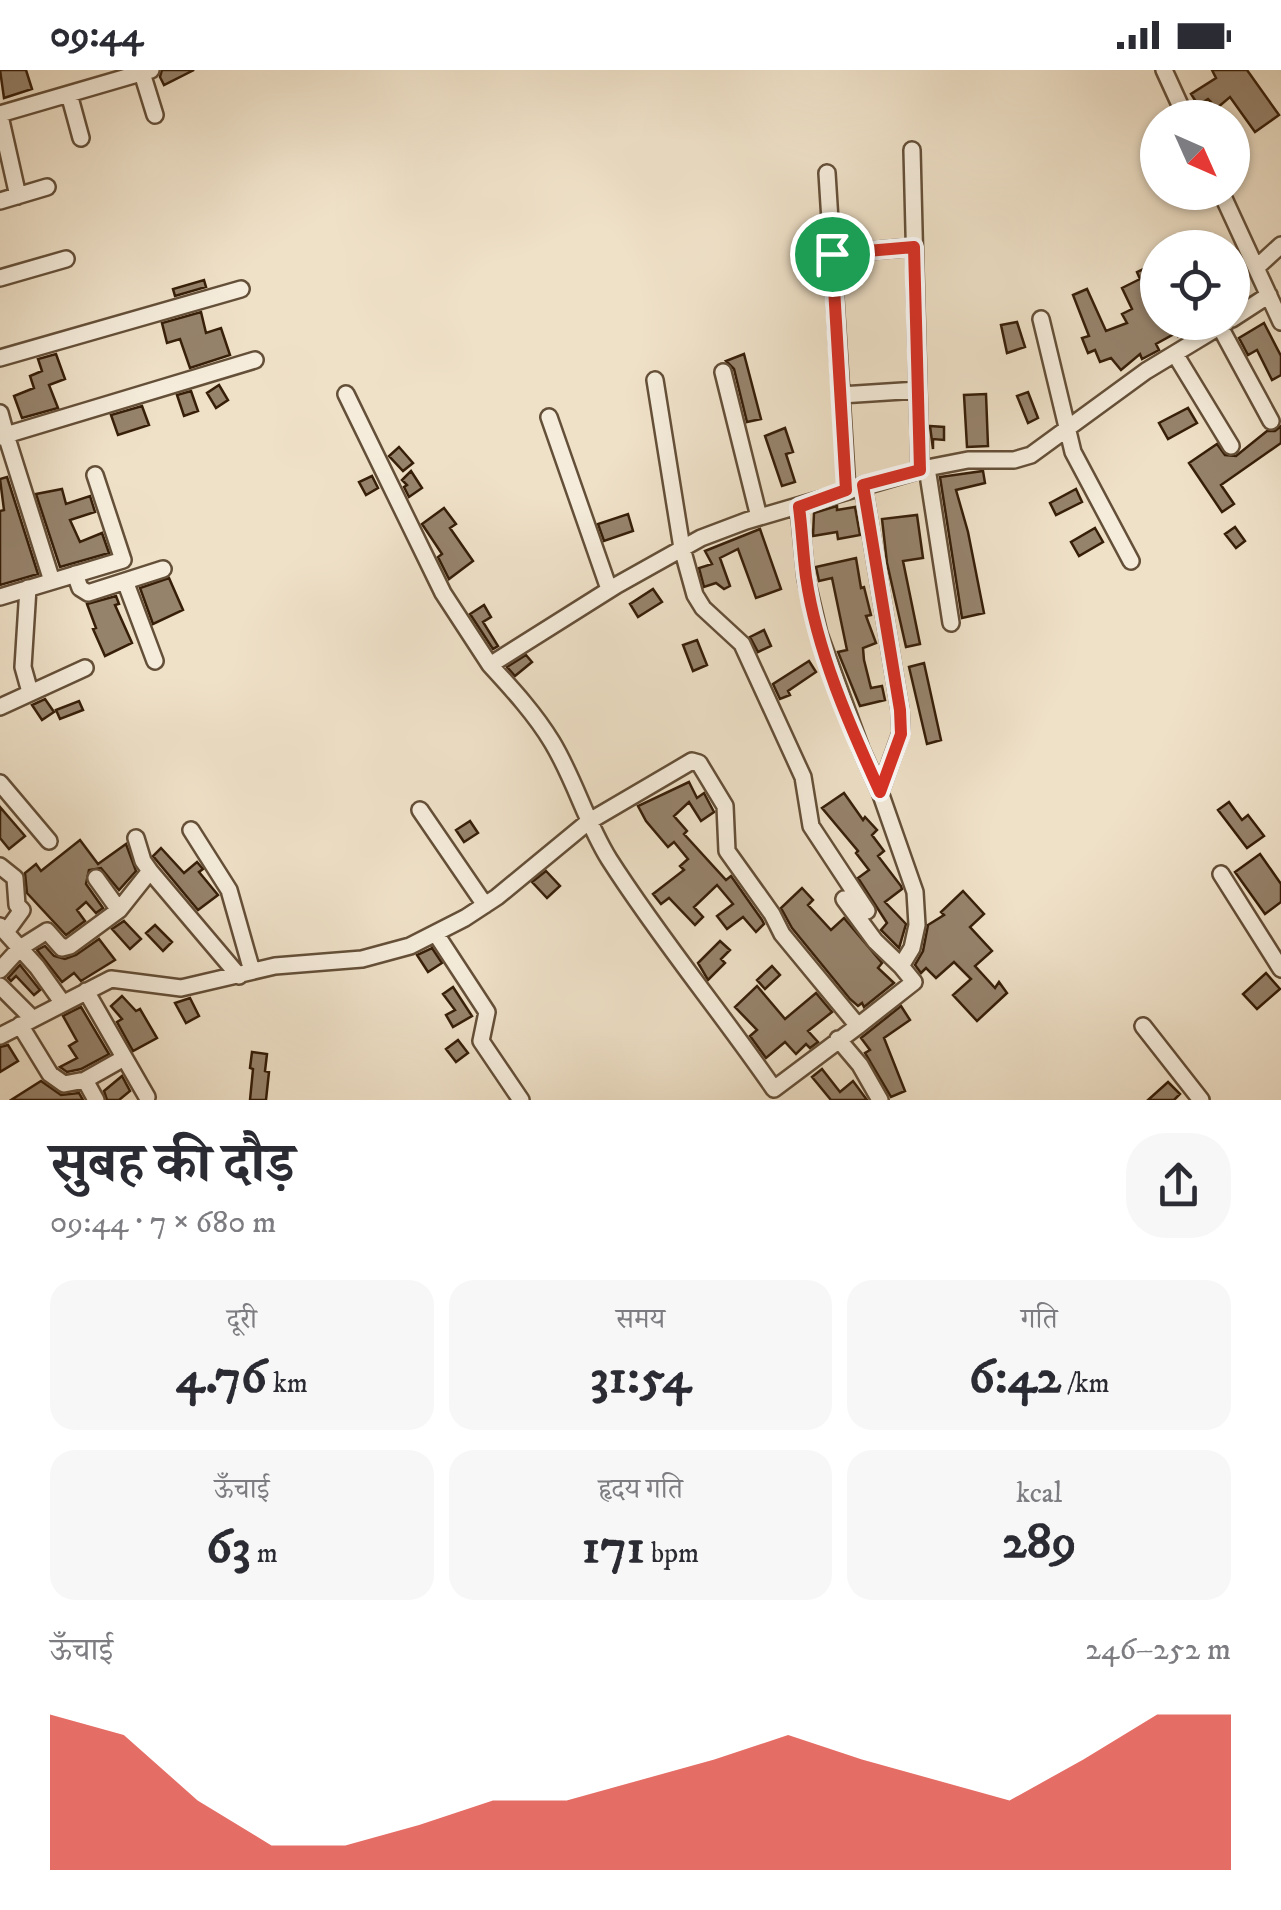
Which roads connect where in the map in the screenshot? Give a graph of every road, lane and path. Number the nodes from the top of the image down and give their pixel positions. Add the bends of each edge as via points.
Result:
1 (1164, 70) edge
2 (147, 71) edge
3 (69, 94) junction
4 (1178, 100) edge
5 (0, 115) edge
6 (154, 115) dead end
7 (81, 138) dead end
8 (912, 150) dead end
9 (827, 173) dead end
10 (47, 187) dead end
11 (18, 196) junction
12 (0, 201) edge
13 (1229, 210) edge
14 (1281, 245) edge
15 (914, 247) junction
16 (832, 254) junction
17 (66, 259) dead end
18 (1256, 268) junction
19 (0, 278) edge
20 (241, 290) dead end
21 (1268, 296) junction
22 (1250, 308) edge
23 (1041, 319) dead end
24 (1281, 322) edge
25 (1198, 340) edge
26 (1234, 340) edge
27 (1175, 354) junction
28 (0, 358) edge
29 (256, 360) dead end
30 (724, 372) dead end
31 (654, 380) dead end
32 (918, 390) junction
33 (346, 394) dead end
34 (840, 395) junction
35 (0, 414) edge
36 (549, 417) dead end
37 (1270, 421) dead end
38 (1065, 428) junction
39 (3, 436) edge
40 (1230, 446) dead end
41 (923, 469) junction
42 (95, 475) dead end
43 (863, 485) junction
44 (846, 490) junction
45 (799, 507) junction
46 (759, 517) junction
47 (682, 548) junction
48 (1131, 561) dead end
49 (163, 568) dead end
50 (75, 574) junction
51 (52, 581) junction
52 (125, 582) junction
53 (28, 588) junction
54 (609, 589) junction
55 (0, 596) edge
56 (951, 624) dead end
57 (155, 661) dead end
58 (490, 665) junction
59 (85, 668) dead end
60 (30, 692) junction
61 (0, 707) edge
62 (0, 783) edge
63 (880, 792) junction
64 (420, 810) dead end
65 (588, 822) junction
66 (191, 830) dead end
67 (136, 838) dead end
68 (49, 841) dead end
69 (0, 866) edge
70 (150, 870) junction
71 (1220, 874) dead end
72 (96, 878) dead end
73 (844, 898) dead end
74 (485, 905) junction
75 (120, 910) junction
76 (867, 910) dead end
77 (3, 929) edge
78 (436, 934) junction
79 (20, 948) junction
80 (902, 966) junction
81 (1281, 967) edge
82 (0, 970) edge
83 (246, 973) junction
84 (0, 986) edge
85 (86, 991) junction
86 (62, 1002) junction
87 (26, 1022) junction
88 (858, 1026) junction
89 (1143, 1026) dead end
90 (0, 1036) edge
91 (838, 1040) junction
92 (124, 1058) junction
93 (85, 1080) junction
94 (778, 1095) edge
95 (147, 1097) dead end
96 (96, 1100) edge
97 (521, 1100) edge
98 (880, 1100) edge
99 (1201, 1100) edge

1 - 4 street
2 - 3 street
2 - 6 street
3 - 5 street
3 - 7 street
5 - 11 street
8 - 15 street
9 - 16 street
10 - 11 street
11 - 12 street
13 - 18 street
14 - 18 street
15 - 16 street
15 - 32 street
16 - 34 street
17 - 19 street
18 - 21 street
20 - 28 street
21 - 22 street
21 - 24 street
23 - 38 street
25 - 27 street
26 - 37 street
27 - 38 street
27 - 40 street
29 - 39 street
30 - 46 street
31 - 47 street
32 - 34 street
32 - 41 street
33 - 58 street via 443,593
34 - 44 street
35 - 39 street
36 - 54 street
38 - 41 street via 1014,460
38 - 48 street via 1082,474
39 - 51 street
41 - 43 street
41 - 56 street
42 - 50 street via 123,560
43 - 44 street
43 - 63 street via 900,710 901,734
44 - 45 street
45 - 46 street
45 - 63 street via 819,634
46 - 47 street
47 - 54 street
47 - 76 street via 702,608 742,644 803,778 818,838
49 - 52 street
50 - 51 street
50 - 52 street via 88,593
51 - 53 street
52 - 57 street
53 - 55 street
53 - 60 street via 23,666
54 - 58 street
58 - 65 street via 553,743
59 - 60 street
60 - 61 street
62 - 68 street
63 - 80 street via 918,909
64 - 74 street
65 - 74 street
65 - 88 street via 686,762 699,763 725,806 727,851 782,934
65 - 94 street via 633,897
66 - 83 street via 229,890
67 - 70 street
69 - 77 street via 15,878 22,910
70 - 75 street
70 - 83 street
71 - 81 street
72 - 75 street
73 - 80 street
74 - 78 street
75 - 79 street via 66,948 47,931
77 - 79 street
78 - 83 street via 362,959
78 - 97 street via 486,1012 481,1041
79 - 82 street
79 - 86 street
80 - 88 street via 914,982
83 - 85 street via 181,988 111,980
84 - 87 street
85 - 86 street
85 - 92 street
86 - 87 street
87 - 90 street
87 - 93 street via 50,1074 64,1084
88 - 91 street
89 - 99 street
91 - 94 street
91 - 98 street
92 - 93 street
92 - 95 street
93 - 96 street

